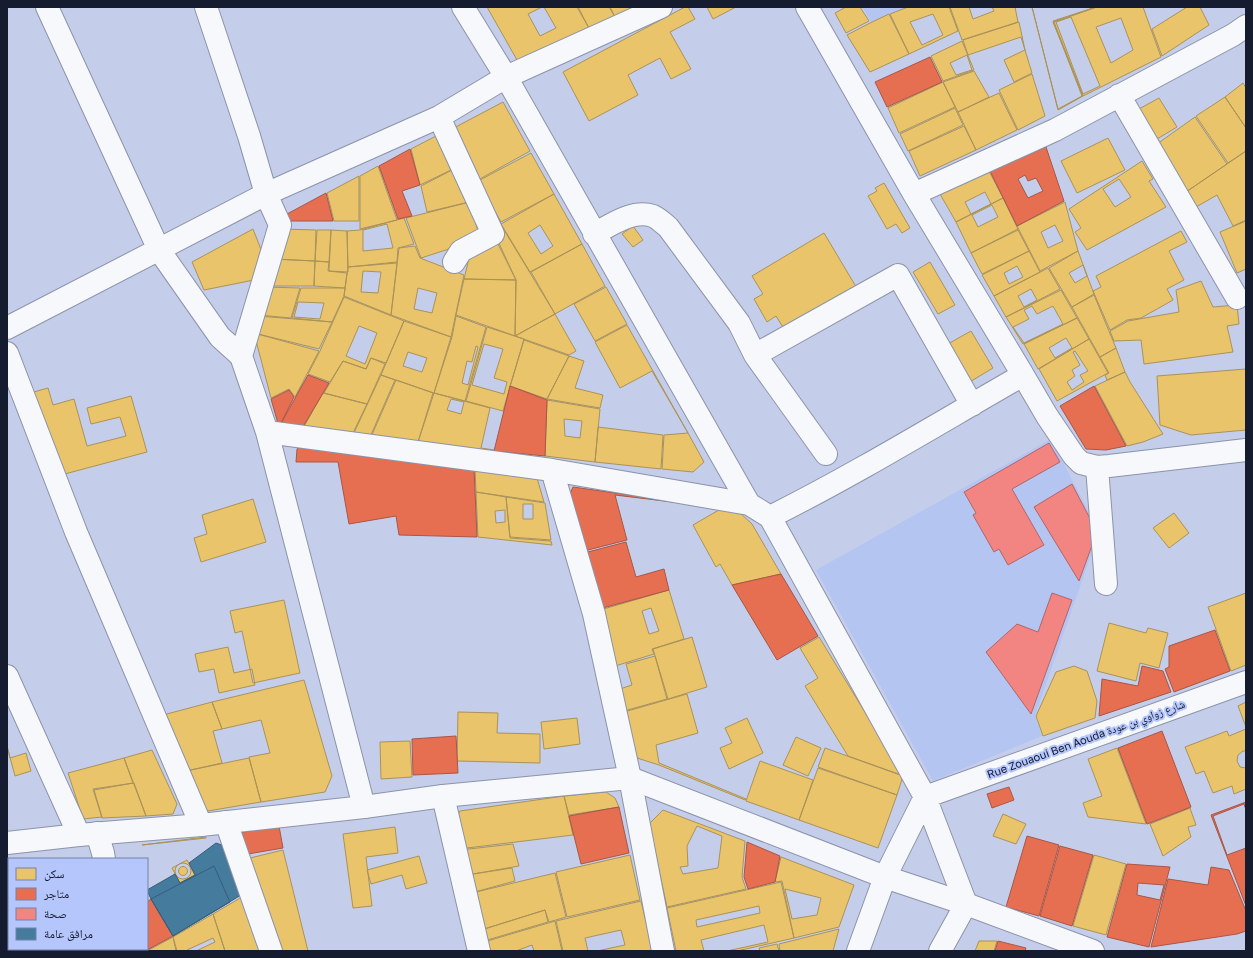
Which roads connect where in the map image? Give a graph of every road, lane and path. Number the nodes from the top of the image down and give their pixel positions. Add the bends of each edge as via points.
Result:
1 (47, 7) edge
2 (206, 7) edge
3 (463, 7) edge
4 (661, 7) edge
5 (807, 7) edge
6 (1246, 26) edge
7 (506, 77) junction
8 (1118, 95) junction
9 (439, 117) junction
10 (266, 194) junction
11 (914, 194) junction
12 (594, 234) junction
13 (159, 250) junction
14 (454, 262) dead end
15 (1237, 298) dead end
16 (7, 328) edge
17 (7, 353) edge
18 (755, 355) junction
19 (240, 356) junction
20 (1023, 375) junction
21 (972, 404) junction
22 (267, 432) junction
23 (1246, 450) edge
24 (826, 454) dead end
25 (1097, 467) junction
26 (552, 470) junction
27 (749, 504) junction
28 (770, 517) junction
29 (1106, 584) dead end
30 (7, 676) edge
31 (1246, 682) edge
32 (630, 778) junction
33 (443, 796) junction
34 (925, 797) junction
35 (364, 807) junction
36 (226, 822) junction
37 (201, 825) junction
38 (88, 834) junction
39 (7, 843) edge
40 (104, 858) edge
41 (885, 877) junction
42 (966, 904) junction
43 (271, 951) edge
44 (479, 951) edge
45 (664, 951) edge
46 (858, 951) edge
47 (940, 951) edge
48 (1093, 951) edge

1 - 13 street
2 - 10 street
3 - 7 street
4 - 7 street
5 - 11 street
6 - 8 street via 1228,38
7 - 9 street
7 - 12 street
8 - 11 street via 1054,130
8 - 15 street
9 - 10 street
9 - 14 street via 493,234 461,251
10 - 13 street
10 - 19 street via 280,225
11 - 20 street
12 - 18 street via 626,216 653,216 668,227 739,323
12 - 27 street
13 - 16 street
13 - 19 street via 220,337
17 - 37 street via 76,532
18 - 21 street via 898,275
18 - 24 street
19 - 22 street
20 - 21 street
20 - 25 street via 1074,456 1081,463
21 - 28 street
22 - 26 street
22 - 35 street
23 - 25 street
25 - 29 street
26 - 27 street
26 - 32 street via 594,614
27 - 28 street
28 - 34 street
30 - 38 street
31 - 34 street, Rue Zouaoui Ben Aouda شارع زواوي بن عودة
32 - 33 street
32 - 41 street
32 - 45 street
33 - 35 street
33 - 44 street
34 - 41 street
34 - 42 street
35 - 36 street
36 - 37 street
36 - 43 street
37 - 38 street
38 - 39 street
38 - 40 street via 103,853
41 - 42 street
41 - 46 street
42 - 47 street
42 - 48 street

